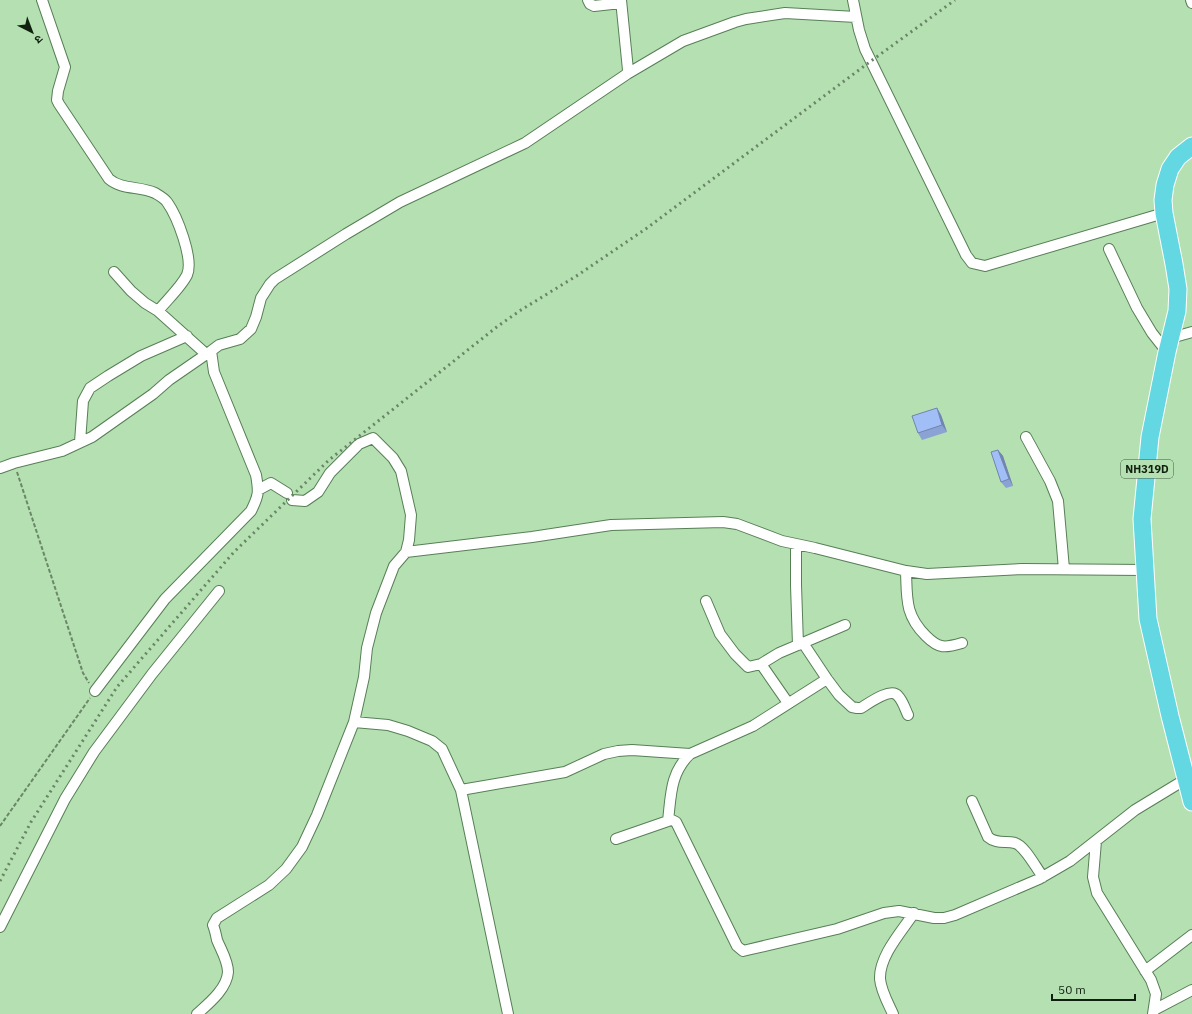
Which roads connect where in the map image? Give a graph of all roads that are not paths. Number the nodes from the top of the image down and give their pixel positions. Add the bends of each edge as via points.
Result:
1 (42, 0) edge
2 (588, 0) edge
3 (852, 0) edge
4 (1191, 0) edge
5 (622, 1) edge
6 (1192, 3) edge
7 (856, 17) junction
8 (627, 74) junction
9 (1192, 146) edge
10 (1164, 213) junction
11 (1109, 249) dead end
12 (114, 272) dead end
13 (158, 311) junction
14 (1192, 332) edge
15 (187, 336) junction
16 (1169, 345) junction
17 (208, 353) junction
18 (1026, 437) dead end
19 (80, 442) junction
20 (0, 468) edge
21 (258, 490) junction
22 (796, 544) junction
23 (406, 552) junction
24 (1064, 569) junction
25 (1145, 570) junction
26 (906, 571) junction
27 (219, 591) dead end
28 (706, 601) dead end
29 (845, 625) dead end
30 (962, 643) dead end
31 (801, 644) junction
32 (761, 664) junction
33 (827, 679) junction
34 (95, 692) road end
35 (788, 703) junction
36 (908, 715) dead end
37 (354, 722) junction
38 (690, 754) junction
39 (1186, 779) junction
40 (461, 790) junction
41 (972, 801) dead end
42 (1192, 802) edge
43 (668, 821) junction
44 (616, 840) dead end
45 (1096, 841) junction
46 (1042, 877) junction
47 (914, 913) junction
48 (0, 928) edge
49 (1192, 935) edge
50 (1145, 971) junction
51 (1192, 990) edge
52 (1154, 1012) edge
53 (197, 1014) edge
54 (508, 1014) edge
55 (893, 1014) edge

1 - 13 street via 65,67 58,91 59,104 108,179 118,185 153,192 162,197 168,203 184,235 190,267 184,281
2 - 5 street via 594,6
3 - 7 street
4 - 6 street
5 - 8 street
7 - 8 street via 785,13 746,19 683,41
7 - 10 street via 865,49 972,263 984,266
8 - 17 street via 525,143 400,202 275,279 260,298 251,329 240,339
9 - 10 highway, NH319D via 1178,157 1170,169 1164,185
10 - 16 highway, NH319D via 1178,290 1177,311
11 - 16 street via 1152,333
12 - 13 street via 131,292
13 - 15 street
14 - 16 street
15 - 17 street
15 - 19 street via 141,356 90,388 83,401
16 - 25 highway, NH319D via 1150,437 1142,519
17 - 19 street via 153,394
17 - 21 street via 256,475
18 - 24 street via 1058,501
19 - 20 street via 62,451
21 - 23 street via 271,483 290,496 305,501 318,492 330,473 359,444 373,438 393,458 401,471 411,515
21 - 34 street via 251,511 165,599
22 - 23 street via 737,524 723,522 611,525
22 - 26 street
22 - 31 street
23 - 37 street via 394,566 376,613
24 - 25 street
24 - 26 street via 928,574
25 - 39 highway, NH319D via 1148,619
26 - 30 street via 909,609 918,629 940,647 948,648
27 - 48 street via 152,674 94,752 65,799
28 - 32 street via 720,634 735,654 748,667
29 - 31 street
31 - 32 street
31 - 33 street
32 - 35 street
33 - 35 street
33 - 36 street via 852,707 861,708 886,694 896,694
35 - 38 street via 753,726
37 - 40 street via 388,725 432,741 442,749
37 - 53 street via 302,847 286,869 269,885 217,918 213,925 228,972 221,989
38 - 40 street via 618,751 604,754 565,772
38 - 43 street via 682,761 674,778
39 - 42 highway, NH319D
39 - 45 street via 1135,810
40 - 54 street
41 - 46 street via 988,837 997,842 1016,844 1023,848
43 - 44 street
43 - 47 street via 676,822 737,946 743,951 837,929 884,913
45 - 46 street via 1070,861
45 - 50 street via 1093,877 1097,893
46 - 47 street via 955,915 934,918
47 - 55 street via 888,951 881,967 880,980 884,996
49 - 50 street
50 - 52 street via 1156,994
51 - 52 street

